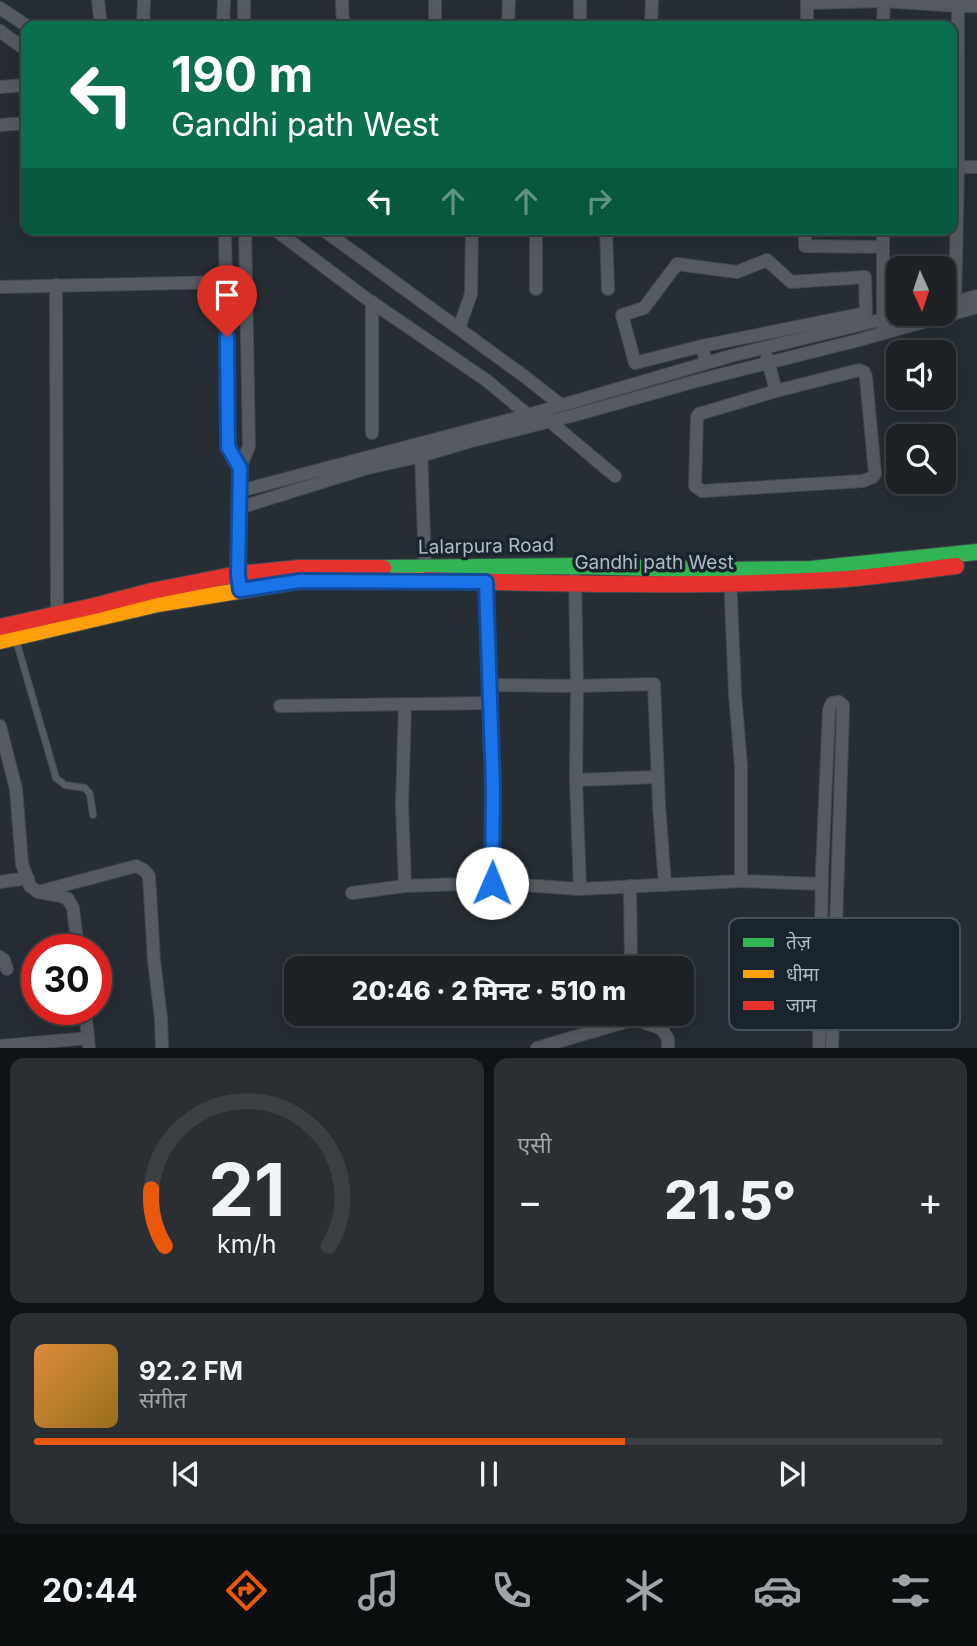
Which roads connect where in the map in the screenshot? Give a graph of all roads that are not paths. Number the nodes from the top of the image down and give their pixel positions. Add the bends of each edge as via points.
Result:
1 (98, 0) edge
2 (144, 0) edge
3 (224, 0) edge
4 (244, 0) edge
5 (342, 0) edge
6 (435, 0) edge
7 (509, 0) edge
8 (580, 0) edge
9 (652, 0) edge
10 (884, 1) edge
11 (807, 2) edge
12 (958, 3) edge
13 (977, 6) edge
14 (0, 8) edge
15 (100, 21) edge
16 (143, 21) edge
17 (223, 21) edge
18 (244, 21) edge
19 (343, 21) edge
20 (435, 21) edge
21 (509, 21) edge
22 (580, 21) edge
23 (651, 21) edge
24 (807, 21) edge
25 (883, 21) edge
26 (21, 22) edge
27 (0, 31) edge
28 (21, 46) edge
29 (21, 85) edge
30 (0, 87) edge
31 (21, 123) edge
32 (0, 125) edge
33 (958, 167) junction
34 (977, 167) edge
35 (957, 182) edge
36 (225, 235) edge
37 (244, 235) edge
38 (282, 235) edge
39 (330, 235) edge
40 (472, 235) edge
41 (536, 235) edge
42 (606, 235) edge
43 (805, 235) edge
44 (883, 235) edge
45 (954, 235) edge
46 (883, 247) junction
47 (952, 256) edge
48 (227, 282) junction
49 (56, 285) junction
50 (0, 287) edge
51 (536, 289) dead end
52 (608, 289) dead end
53 (977, 296) edge
54 (956, 301) edge
55 (372, 302) junction
56 (977, 307) edge
57 (886, 325) edge
58 (883, 327) junction
59 (459, 328) junction
60 (702, 346) junction
61 (765, 348) junction
62 (711, 362) junction
63 (769, 363) junction
64 (720, 375) junction
65 (636, 384) junction
66 (776, 391) junction
67 (640, 397) junction
68 (561, 405) junction
69 (533, 414) junction
70 (550, 421) junction
71 (372, 433) dead end
72 (421, 449) junction
73 (240, 468) junction
74 (615, 477) dead end
75 (240, 491) junction
76 (239, 508) junction
77 (977, 552) edge
78 (977, 564) edge
79 (575, 566) junction
80 (425, 568) junction
81 (486, 575) junction
82 (730, 576) junction
83 (239, 582) junction
84 (575, 584) junction
85 (57, 614) junction
86 (0, 627) edge
87 (8, 640) edge
88 (489, 685) junction
89 (577, 686) junction
90 (490, 703) junction
91 (405, 705) junction
92 (280, 706) dead end
93 (0, 726) edge
94 (658, 777) junction
95 (576, 780) junction
96 (93, 815) dead end
97 (838, 873) junction
98 (27, 878) junction
99 (741, 881) junction
100 (0, 882) edge
101 (492, 883) junction
102 (822, 883) junction
103 (665, 885) junction
104 (405, 886) junction
105 (630, 886) junction
106 (580, 889) junction
107 (38, 892) junction
108 (352, 893) dead end
109 (838, 894) junction
110 (821, 918) edge
111 (837, 918) edge
112 (76, 934) edge
113 (631, 956) edge
114 (0, 957) edge
115 (8, 969) dead end
116 (86, 1025) edge
117 (604, 1026) edge
118 (656, 1026) edge
119 (824, 1030) edge
120 (829, 1030) edge
121 (88, 1043) edge
122 (0, 1046) edge
123 (162, 1048) edge
124 (537, 1048) edge
125 (668, 1048) edge
126 (819, 1048) edge
127 (832, 1048) edge

1 - 15 street
2 - 16 street
3 - 17 street
4 - 18 street
5 - 19 street
6 - 20 street
7 - 21 street
8 - 22 street
9 - 23 street
10 - 11 street
10 - 12 street
10 - 25 street
11 - 24 street
12 - 13 street
12 - 33 street
14 - 26 street
27 - 28 street
29 - 30 street
31 - 32 street
33 - 34 street
33 - 35 street
36 - 48 street
37 - 73 street via 249,446
38 - 55 street
39 - 59 street
40 - 59 street via 471,294
41 - 51 street
42 - 52 street
43 - 46 street via 805,246
44 - 46 street
45 - 47 street
46 - 58 street
48 - 49 street
48 - 73 street via 228,447
49 - 50 street
49 - 85 street
53 - 54 street
55 - 69 street
55 - 71 street
56 - 58 street
57 - 58 street
58 - 61 street
58 - 63 street
59 - 68 street
60 - 60 street via 635,363 622,315 644,309 677,264 737,272 767,260 791,282 865,276 866,313
60 - 62 street
61 - 62 street
61 - 63 street
62 - 64 street
62 - 65 street
63 - 64 street
63 - 66 street
64 - 67 street
65 - 67 street
65 - 68 street
66 - 66 street via 864,372 873,477 698,490 699,414
67 - 70 street
68 - 69 street
69 - 70 street
69 - 72 street
70 - 72 street
70 - 74 street
72 - 75 street
72 - 76 street
72 - 80 street
73 - 75 street
75 - 76 street
76 - 83 street
77 - 82 street, Lalarpura Road
78 - 82 street, Gandhi path West via 832,580
79 - 81 street, Lalarpura Road
79 - 82 street, Lalarpura Road
79 - 84 street
80 - 81 street, Lalarpura Road
80 - 83 street, Lalarpura Road via 299,568
81 - 83 street, Gandhi path West
81 - 84 street, Gandhi path West
81 - 88 street
82 - 84 street, Gandhi path West
82 - 99 street via 741,766
83 - 85 street, Lalarpura Road via 152,591
83 - 87 street, Gandhi path West
84 - 89 street
85 - 86 street, Lalarpura Road
87 - 96 lane via 56,778 65,785 85,788
88 - 89 street
88 - 90 street
89 - 94 street via 654,684
89 - 95 street
90 - 91 street
90 - 101 street
91 - 92 street
91 - 104 street
93 - 98 street via 16,789
94 - 95 street
94 - 103 street
95 - 106 street
97 - 102 street
97 - 102 street via 843,711 839,702 832,703 829,710
97 - 109 street
98 - 100 street
98 - 107 street
99 - 102 street
99 - 103 street
101 - 104 street
101 - 106 street
102 - 109 street
102 - 110 street
103 - 105 street
104 - 108 street
105 - 106 street
105 - 113 street
107 - 112 street via 68,899
107 - 123 street via 136,866 149,876
109 - 111 street
114 - 115 street
116 - 121 street
117 - 124 street
118 - 125 street via 668,1039
119 - 126 street
120 - 127 street
121 - 122 street

